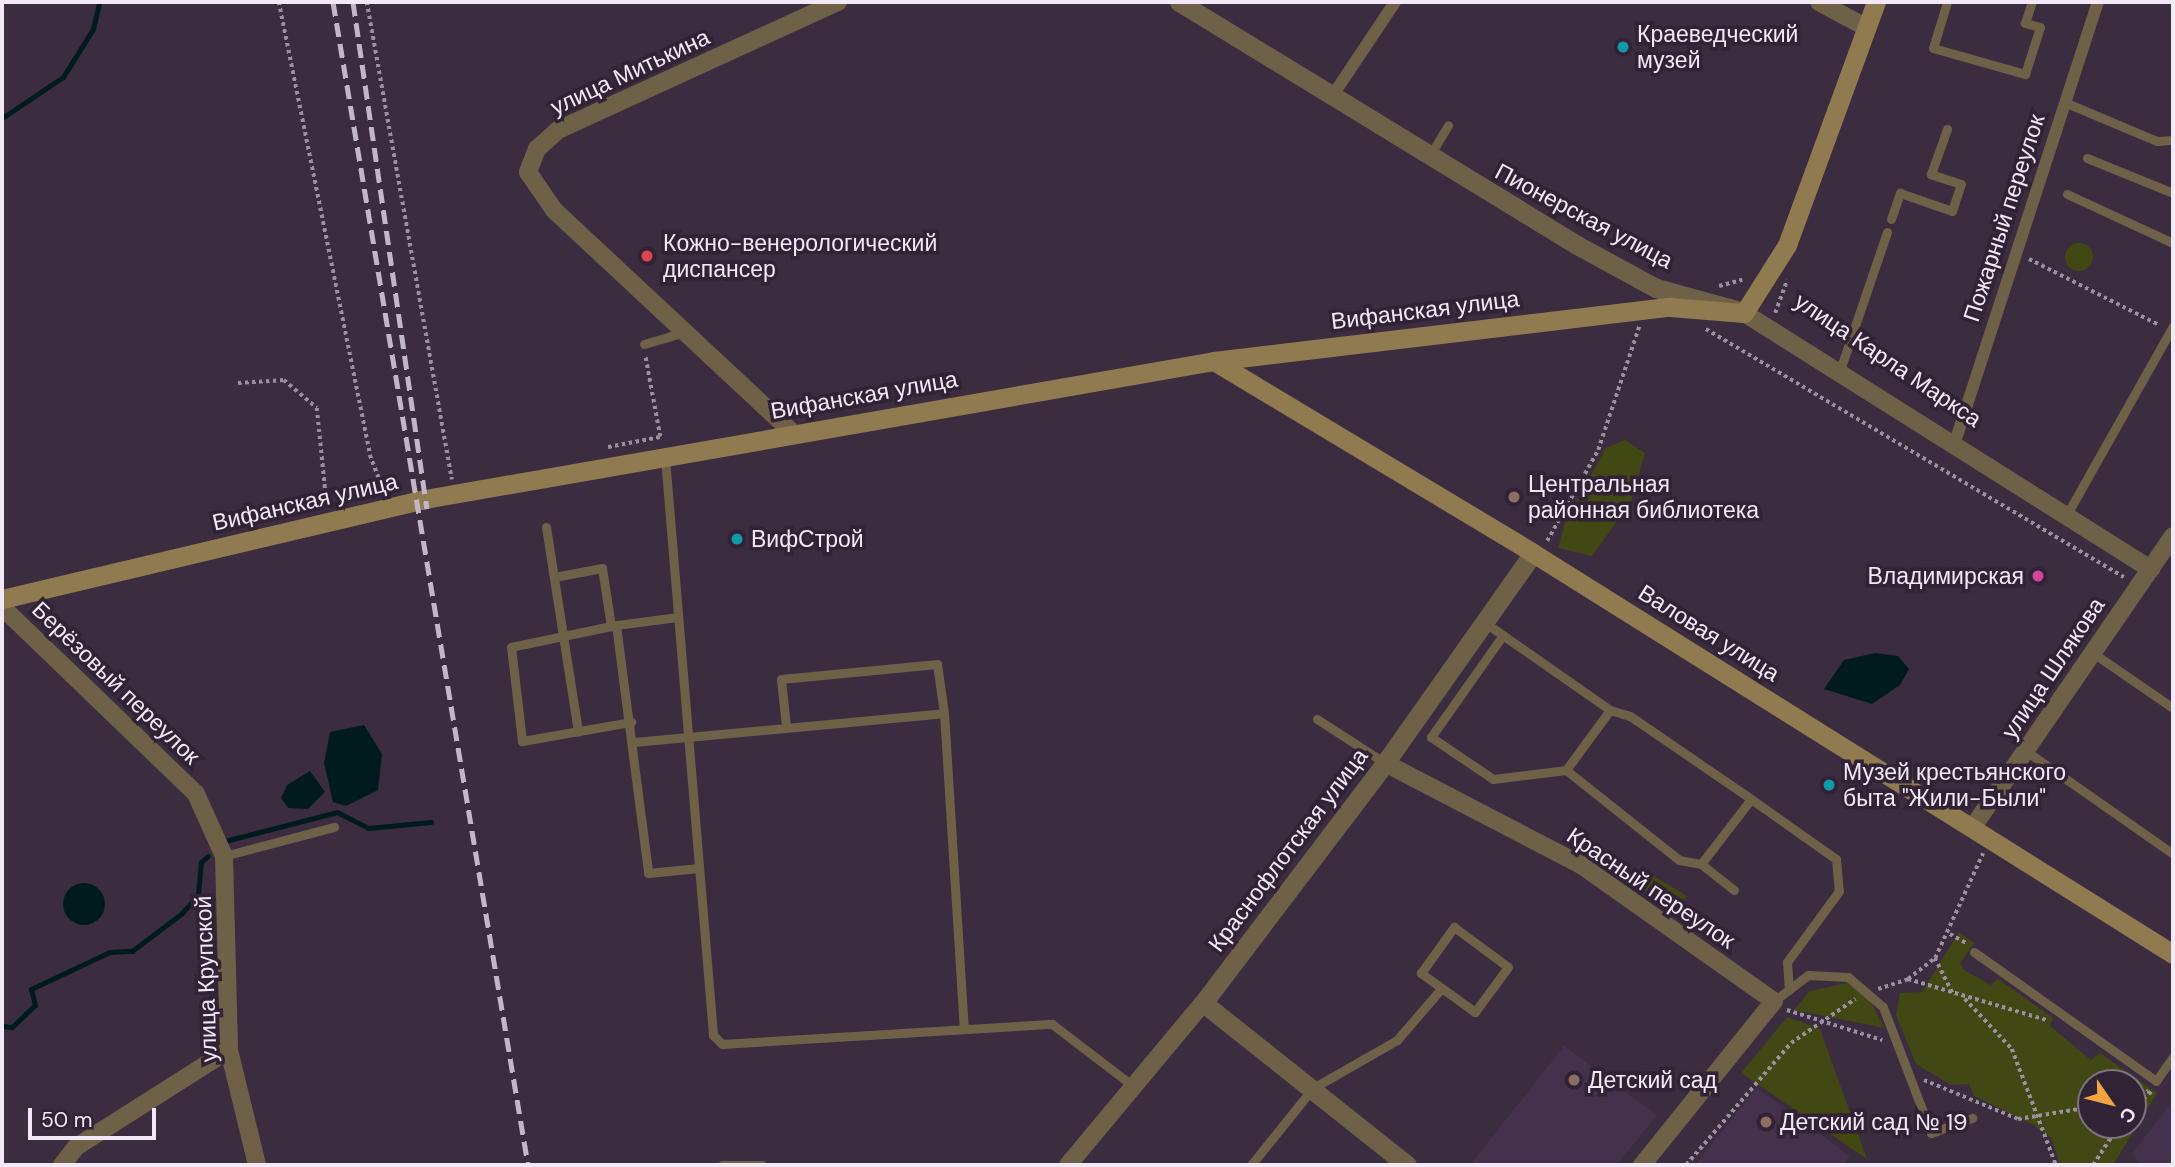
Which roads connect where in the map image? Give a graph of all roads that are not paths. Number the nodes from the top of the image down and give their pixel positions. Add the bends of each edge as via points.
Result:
1 (838, 2) edge
2 (1179, 2) edge
3 (1395, 2) edge
4 (1819, 2) edge
5 (1876, 2) edge
6 (1947, 2) edge
7 (2032, 2) edge
8 (2098, 2) edge
9 (1867, 28) junction
10 (1331, 99) junction
11 (2064, 102) junction
12 (1447, 125) dead end
13 (1947, 129) dead end
14 (2173, 140) edge
15 (1429, 158) junction
16 (2087, 158) dead end
17 (2173, 193) edge
18 (2067, 194) dead end
19 (1892, 219) dead end
20 (1888, 232) dead end
21 (2173, 243) edge
22 (1744, 313) junction
23 (2172, 328) edge
24 (685, 332) junction
25 (644, 344) road end
26 (1214, 361) junction
27 (1838, 375) junction
28 (792, 432) junction
29 (1952, 448) junction
30 (664, 456) junction
31 (2066, 516) junction
32 (546, 527) dead end
33 (2173, 536) edge
34 (1537, 555) junction
35 (2151, 569) junction
36 (554, 577) junction
37 (2, 599) edge
38 (2, 607) edge
39 (678, 617) junction
40 (1485, 622) junction
41 (613, 626) junction
42 (1503, 635) junction
43 (564, 636) junction
44 (2093, 653) junction
45 (2173, 708) edge
46 (1610, 710) junction
47 (943, 713) junction
48 (1317, 719) dead end
49 (631, 722) junction
50 (1413, 724) junction
51 (786, 726) junction
52 (578, 732) junction
53 (690, 737) junction
54 (1431, 737) junction
55 (634, 742) junction
56 (2026, 751) junction
57 (1385, 764) junction
58 (1566, 770) junction
59 (196, 794) joint
60 (1751, 799) junction
61 (334, 827) dead end
62 (1973, 827) junction
63 (2173, 854) edge
64 (224, 856) junction
65 (1702, 864) junction
66 (699, 868) junction
67 (1734, 890) dead end
68 (1974, 953) dead end
69 (2173, 954) edge
70 (1440, 990) junction
71 (1789, 990) junction
72 (1774, 1001) junction
73 (1203, 1003) junction
74 (964, 1028) junction
75 (229, 1050) junction
76 (2173, 1057) edge
77 (1133, 1086) junction
78 (1313, 1088) junction
79 (1972, 1118) dead end
80 (62, 1165) edge
81 (257, 1165) edge
82 (722, 1165) edge
83 (762, 1165) edge
84 (1068, 1165) edge
85 (1251, 1165) edge
86 (1407, 1165) edge
87 (1642, 1165) edge

1 - 24 street, улица Митькина via 558,130 537,149 528,172 540,196
2 - 10 street, Пионерская улица
3 - 10 street
4 - 9 street
5 - 9 main road, улица Карла Маркса
6 - 7 lane via 1933,48 2025,74 2039,27 2025,23
8 - 11 street, Пожарный переулок
9 - 22 main road, улица Карла Маркса via 1787,245
10 - 15 street, Пионерская улица
11 - 14 lane via 2157,141
11 - 29 street, Пожарный переулок
12 - 15 lane
13 - 19 lane via 1931,174 1961,184 1952,211 1900,193
15 - 22 street, Пионерская улица via 1656,288
16 - 17 lane
18 - 21 lane
20 - 27 lane
22 - 26 main road, Вифанская улица via 1670,307
22 - 27 street, Пионерская улица
23 - 31 lane
24 - 25 lane
24 - 28 street, улица Митькина
26 - 28 main road, Вифанская улица
26 - 34 main road, Валовая улица
27 - 29 street, Пионерская улица
28 - 30 main road, Вифанская улица
29 - 31 street, Пионерская улица
30 - 37 main road, Вифанская улица via 386,508
30 - 39 lane
31 - 35 street, Пионерская улица
32 - 36 lane
33 - 35 street, улица Шлякова
34 - 40 street, Краснофлотская улица
34 - 62 main road, Валовая улица
35 - 44 street, улица Шлякова
36 - 41 lane via 602,568
36 - 43 lane
38 - 59 street, Берёзовый переулок
39 - 41 lane
39 - 53 lane
40 - 42 lane
40 - 50 street, Краснофлотская улица
41 - 43 lane
41 - 49 lane
42 - 46 lane
42 - 54 lane
43 - 52 lane
43 - 52 lane via 511,646 522,741
44 - 45 lane
44 - 56 street, улица Шлякова
46 - 58 lane
46 - 60 lane via 1630,716
47 - 51 lane
47 - 51 lane via 937,664 781,679
47 - 74 lane
48 - 57 lane
49 - 52 lane
49 - 55 lane
50 - 54 lane
50 - 57 street, Краснофлотская улица
51 - 53 lane
53 - 55 lane
53 - 66 lane
54 - 58 lane via 1493,779
55 - 66 lane via 648,873
56 - 62 street, улица Шлякова
56 - 63 lane
57 - 72 street, Красный переулок via 1581,865
57 - 73 street, Краснофлотская улица
58 - 65 lane via 1679,860
59 - 64 street, улица Крупской
60 - 65 lane
60 - 71 lane via 1830,853 1838,867 1835,899 1785,966
61 - 64 lane
62 - 69 main road, Валовая улица
64 - 75 street, улица Крупской
65 - 67 lane
66 - 74 lane via 713,1035 722,1044
68 - 76 lane via 2156,1081
70 - 70 lane via 1421,970 1454,927 1508,967 1475,1013
70 - 78 lane via 1397,1040
71 - 72 lane
71 - 79 lane via 1808,975 1847,977 1869,991 1883,1007 1931,1133
72 - 87 street
73 - 77 street, Краснофлотская улица
73 - 78 street
74 - 77 lane via 1052,1024
75 - 80 street via 76,1147
75 - 81 street, улица Крупской
77 - 84 street, Краснофлотская улица
78 - 85 lane
78 - 86 street
82 - 83 lane

